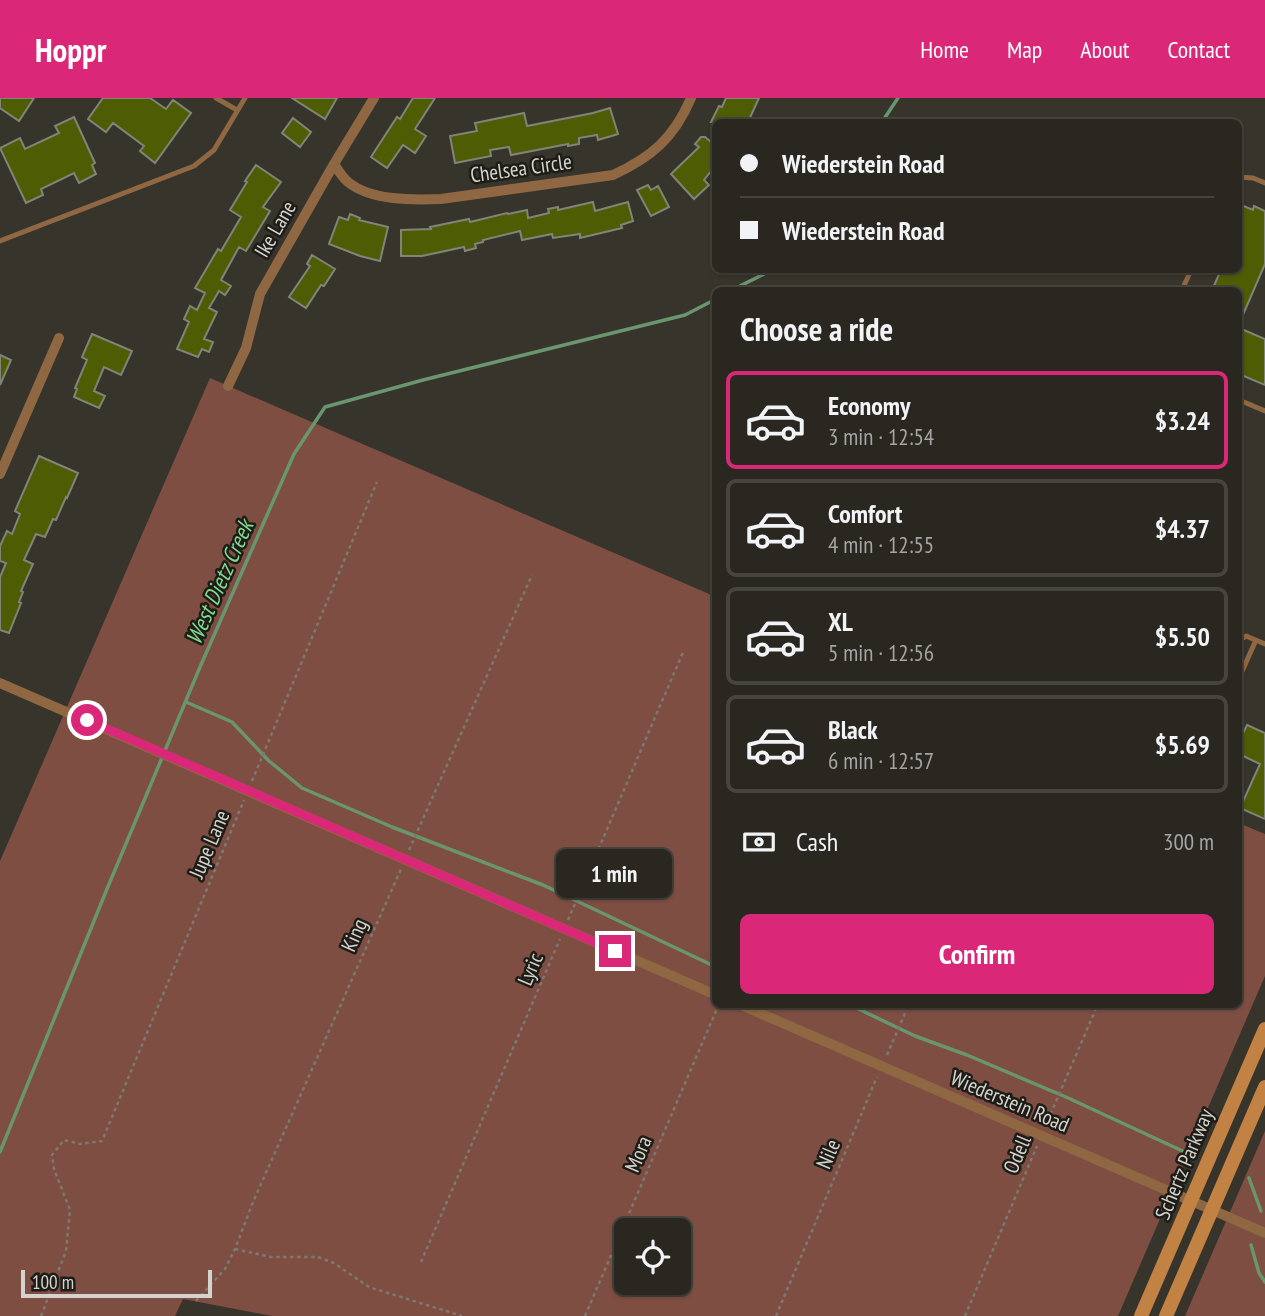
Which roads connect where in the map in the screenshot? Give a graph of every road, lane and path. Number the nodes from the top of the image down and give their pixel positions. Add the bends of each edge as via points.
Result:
1 (216, 98) edge
2 (245, 98) edge
3 (374, 98) edge
4 (691, 98) edge
5 (237, 110) junction
6 (334, 163) junction
7 (1242, 177) edge
8 (1265, 183) edge
9 (0, 242) edge
10 (59, 338) dead end
11 (228, 386) dead end
12 (1242, 401) edge
13 (1265, 411) edge
14 (0, 474) edge
15 (377, 482) dead end
16 (532, 575) dead end
17 (1242, 639) edge
18 (1256, 640) junction
19 (1265, 644) edge
20 (684, 650) dead end
21 (1242, 671) edge
22 (0, 683) edge
23 (248, 791) junction
24 (405, 859) junction
25 (565, 929) junction
26 (712, 993) edge
27 (717, 1008) edge
28 (748, 1008) edge
29 (907, 1008) edge
30 (1096, 1008) edge
31 (1265, 1029) edge
32 (882, 1067) junction
33 (1265, 1087) edge
34 (1042, 1136) junction
35 (1191, 1201) junction
36 (1212, 1210) junction
37 (1265, 1233) edge
38 (235, 1249) junction
39 (421, 1262) dead end
40 (196, 1301) dead end
41 (41, 1316) edge
42 (461, 1316) edge
43 (585, 1316) edge
44 (776, 1316) edge
45 (965, 1316) edge
46 (1141, 1316) edge
47 (1166, 1316) edge

1 - 5 lane
2 - 5 lane
3 - 6 street, Ike Lane
4 - 6 street, Chelsea Circle via 671,134 637,164 613,174 417,200 365,191 349,183
5 - 9 lane via 214,150 194,166
6 - 11 street, Ike Lane via 260,294 246,348
7 - 8 lane
10 - 14 street
12 - 13 lane
15 - 23 path, Jupe Lane
16 - 24 path, King
17 - 18 lane
18 - 19 lane
18 - 21 lane
20 - 25 path, Lyric
22 - 23 street
23 - 24 street
23 - 41 path, Jupe Lane via 102,1141 80,1144 64,1140 52,1155 70,1210 66,1251
24 - 25 street
24 - 38 path, King
25 - 26 street
25 - 39 path, Lyric
27 - 43 path, Mora
28 - 32 street, Wiederstein Road
29 - 32 path, Nile
30 - 34 path, Odell
31 - 35 main road, Schertz Parkway
32 - 34 street, Wiederstein Road
32 - 44 path, Nile
33 - 36 main road, Schertz Parkway
34 - 35 street, Wiederstein Road
34 - 45 path, Odell
35 - 36 street, Wiederstein Road
35 - 46 main road, Schertz Parkway
36 - 37 street, Wiederstein Road
36 - 47 main road, Schertz Parkway
38 - 40 path, King via 225,1269
38 - 42 path via 271,1257 318,1256 369,1287

